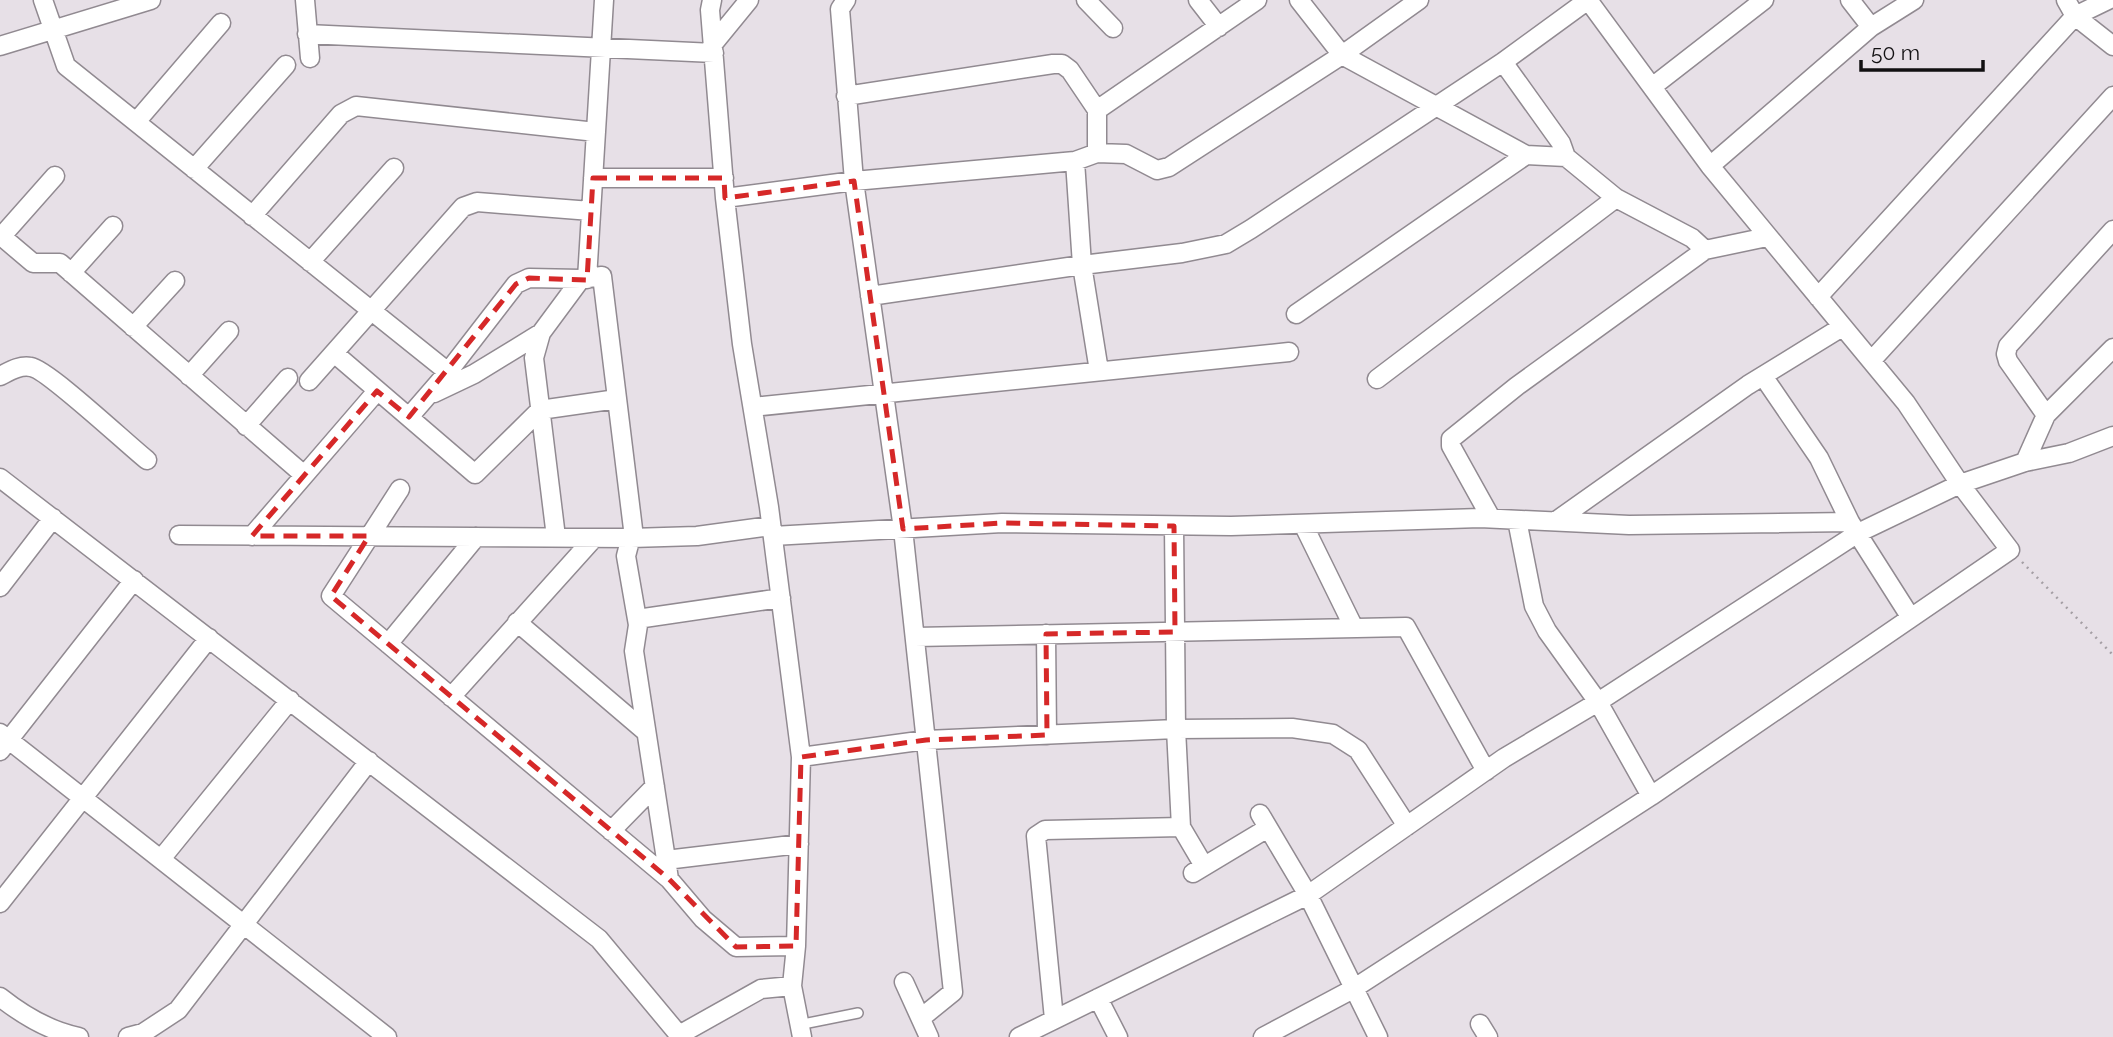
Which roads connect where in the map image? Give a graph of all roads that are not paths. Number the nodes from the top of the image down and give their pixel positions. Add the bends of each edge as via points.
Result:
1 (43, 0) edge
2 (305, 0) edge
3 (604, 0) edge
4 (712, 0) edge
5 (749, 0) edge
6 (846, 0) edge
7 (1086, 0) edge
8 (1198, 0) edge
9 (1257, 0) edge
10 (1299, 0) edge
11 (1419, 0) edge
12 (1764, 0) edge
13 (1850, 0) edge
14 (1914, 0) edge
15 (2066, 0) edge
16 (2108, 0) edge
17 (143, 1) edge
18 (1595, 3) edge
19 (2075, 16) junction
20 (221, 23) dead end
21 (1219, 27) junction
22 (1871, 27) junction
23 (1113, 28) dead end
24 (53, 30) junction
25 (307, 33) junction
26 (0, 46) edge
27 (2113, 46) edge
28 (601, 47) junction
29 (713, 49) junction
30 (1342, 55) junction
31 (310, 58) dead end
32 (1503, 62) junction
33 (286, 65) dead end
34 (1652, 88) junction
35 (846, 96) junction
36 (2113, 96) edge
37 (1436, 107) junction
38 (1097, 110) junction
39 (136, 122) junction
40 (596, 132) junction
41 (1097, 153) junction
42 (1526, 155) junction
43 (1566, 156) junction
44 (1075, 161) junction
45 (1710, 166) junction
46 (394, 168) dead end
47 (194, 169) junction
48 (55, 176) dead end
49 (593, 178) junction
50 (724, 178) junction
51 (854, 181) junction
52 (725, 198) junction
53 (1616, 198) junction
54 (591, 211) junction
55 (252, 216) junction
56 (113, 226) dead end
57 (2113, 230) edge
58 (1, 236) edge
59 (1768, 237) junction
60 (1705, 250) junction
61 (310, 262) junction
62 (1082, 265) junction
63 (71, 273) junction
64 (584, 279) junction
65 (175, 281) dead end
66 (870, 296) junction
67 (1818, 298) junction
68 (371, 311) junction
69 (1296, 314) dead end
70 (133, 327) junction
71 (1842, 327) junction
72 (229, 331) dead end
73 (541, 333) junction
74 (2113, 348) edge
75 (1289, 352) dead end
76 (334, 353) junction
77 (1872, 360) junction
78 (1099, 371) junction
79 (447, 372) junction
80 (0, 376) edge
81 (189, 376) junction
82 (1763, 376) junction
83 (288, 378) dead end
84 (1377, 379) dead end
85 (309, 381) dead end
86 (377, 391) junction
87 (883, 393) junction
88 (427, 396) junction
89 (617, 399) junction
90 (752, 407) junction
91 (540, 410) junction
92 (2046, 415) junction
93 (409, 418) junction
94 (246, 426) junction
95 (2113, 436) edge
96 (147, 460) dead end
97 (2025, 462) junction
98 (304, 475) junction
99 (0, 478) edge
100 (1960, 484) junction
101 (400, 489) dead end
102 (52, 518) junction
103 (1491, 518) junction
104 (1517, 520) junction
105 (1556, 522) junction
106 (1303, 524) junction
107 (1174, 526) junction
108 (1854, 527) junction
109 (903, 529) junction
110 (772, 531) junction
111 (179, 535) dead end
112 (252, 536) junction
113 (369, 536) junction
114 (476, 537) junction
115 (556, 537) junction
116 (594, 538) junction
117 (631, 538) junction
118 (134, 580) junction
119 (0, 587) edge
120 (781, 598) junction
121 (1911, 618) junction
122 (637, 619) junction
123 (517, 622) junction
124 (1354, 628) junction
125 (1175, 632) junction
126 (1046, 634) junction
127 (915, 637) junction
128 (209, 638) junction
129 (388, 644) junction
130 (451, 697) junction
131 (290, 700) junction
132 (1598, 702) junction
133 (1176, 729) junction
134 (646, 732) junction
135 (1047, 735) junction
136 (926, 740) junction
137 (3, 742) edge
138 (801, 757) junction
139 (369, 761) junction
140 (1486, 771) junction
141 (655, 786) junction
142 (1651, 796) junction
143 (83, 798) junction
144 (1407, 825) junction
145 (1181, 827) junction
146 (611, 831) junction
147 (799, 844) junction
148 (161, 859) junction
149 (666, 860) junction
150 (668, 879) junction
151 (1308, 895) junction
152 (0, 903) edge
153 (244, 925) junction
154 (796, 946) junction
155 (904, 982) dead end
156 (792, 986) junction
157 (1353, 989) junction
158 (0, 997) edge
159 (1098, 998) junction
160 (858, 1013) dead end
161 (920, 1018) junction
162 (1054, 1019) junction
163 (800, 1031) edge
164 (79, 1037) edge
165 (128, 1037) edge
166 (387, 1037) edge
167 (929, 1037) edge
168 (1019, 1037) edge
169 (1118, 1037) edge
170 (1263, 1037) edge
171 (1378, 1037) edge

1 - 24 street
2 - 25 street
3 - 28 street
4 - 29 street
5 - 29 street
6 - 35 street via 840,9
7 - 23 street
8 - 21 street
9 - 21 street
10 - 30 street
11 - 30 street
12 - 34 street
13 - 22 street
14 - 22 street
15 - 19 street
16 - 19 street
17 - 24 street
18 - 32 street
18 - 34 street
19 - 27 street
19 - 67 street
20 - 39 street
21 - 38 street
22 - 45 street
24 - 26 street
24 - 39 street via 66,66
25 - 28 street
25 - 31 street
28 - 29 street
28 - 40 street
29 - 50 street
30 - 37 street
30 - 41 street via 1169,167 1157,170 1126,154
32 - 37 street
32 - 43 street via 1562,143
33 - 47 street
34 - 45 street
35 - 38 street via 1062,64
35 - 51 street
36 - 77 street
37 - 42 street
37 - 62 street via 1226,244
38 - 41 street
39 - 47 street
40 - 49 street
40 - 55 street via 356,106 341,114
41 - 44 street
42 - 43 street
42 - 69 street
43 - 53 street
44 - 51 street
44 - 62 street
45 - 59 street
46 - 61 street
47 - 55 street
48 - 58 street
49 - 50 street
49 - 54 street
50 - 52 street
51 - 52 street
51 - 66 street
52 - 90 street
53 - 60 street via 1692,238
53 - 84 street
54 - 64 street
54 - 68 street via 477,202 463,207
55 - 61 street
56 - 63 street
57 - 92 street via 2008,346 2008,362
58 - 63 street via 33,263 60,263
59 - 60 street
59 - 67 street
60 - 103 street via 1451,439
61 - 68 street
62 - 66 street
62 - 78 street
63 - 70 street
64 - 73 street
64 - 79 street via 529,278 516,284
64 - 89 street via 602,276
65 - 70 street
66 - 87 street
67 - 71 street
68 - 76 street
68 - 79 street
70 - 81 street
71 - 77 street
71 - 82 street
72 - 81 street
73 - 88 street
73 - 91 street via 534,358
74 - 92 street
75 - 78 street
76 - 85 street
76 - 86 street
77 - 100 street
78 - 87 street
79 - 88 street
80 - 96 street via 16,367 33,366
81 - 94 street
82 - 105 street
82 - 108 street via 1819,458
83 - 94 street
86 - 93 street
86 - 98 street
87 - 90 street
87 - 109 street
88 - 93 street
89 - 91 street
89 - 117 street
90 - 110 street
91 - 93 street via 475,474
91 - 115 street
92 - 97 street
94 - 98 street
95 - 97 street via 2069,453
97 - 100 street
98 - 112 street
99 - 102 street
100 - 108 street
100 - 121 street via 2010,550
101 - 113 street
102 - 118 street
102 - 119 street
103 - 104 street
103 - 106 street
104 - 105 street
104 - 132 street via 1534,606
105 - 108 street
106 - 107 street
106 - 124 street
107 - 109 street via 1002,523
107 - 125 street
108 - 121 street
108 - 132 street
109 - 110 street
109 - 127 street
110 - 117 street
110 - 120 street
111 - 112 street
112 - 113 street
113 - 114 street
113 - 129 street via 331,596
114 - 115 street
114 - 129 street
115 - 116 street
116 - 117 street
116 - 123 street
117 - 122 street via 625,556
118 - 128 street
118 - 137 street
120 - 122 street
120 - 138 street
121 - 142 street
122 - 134 street via 634,651
123 - 130 street
123 - 134 street
124 - 125 street
124 - 140 street via 1406,627
125 - 126 street
125 - 133 street
126 - 127 street
126 - 135 street
127 - 136 street
128 - 131 street
128 - 143 street
129 - 130 street
130 - 146 street
131 - 139 street
131 - 148 street
132 - 140 street
132 - 142 street
133 - 135 street
133 - 144 street via 1292,728 1334,734 1358,750
133 - 145 street
134 - 141 street
135 - 136 street
136 - 138 street
136 - 161 street via 953,992
137 - 143 street
138 - 147 street
139 - 153 street
139 - 156 street via 599,939 679,1035 761,989
140 - 144 street
141 - 146 street
141 - 149 street
142 - 157 street
143 - 148 street
143 - 152 street
144 - 151 street
145 - 151 street via 1199,869 1264,821
145 - 162 street via 1045,830 1036,836
146 - 150 street
147 - 149 street
147 - 154 street
148 - 153 street
149 - 150 street
150 - 154 street via 703,919 736,947
151 - 157 street
151 - 159 street
153 - 165 street via 178,1010 143,1033
153 - 166 street
154 - 156 street
155 - 161 street
156 - 163 street
157 - 170 street
157 - 171 street
158 - 164 street via 24,1017
159 - 162 street
159 - 169 street
160 - 163 lane
161 - 167 street
162 - 168 street

